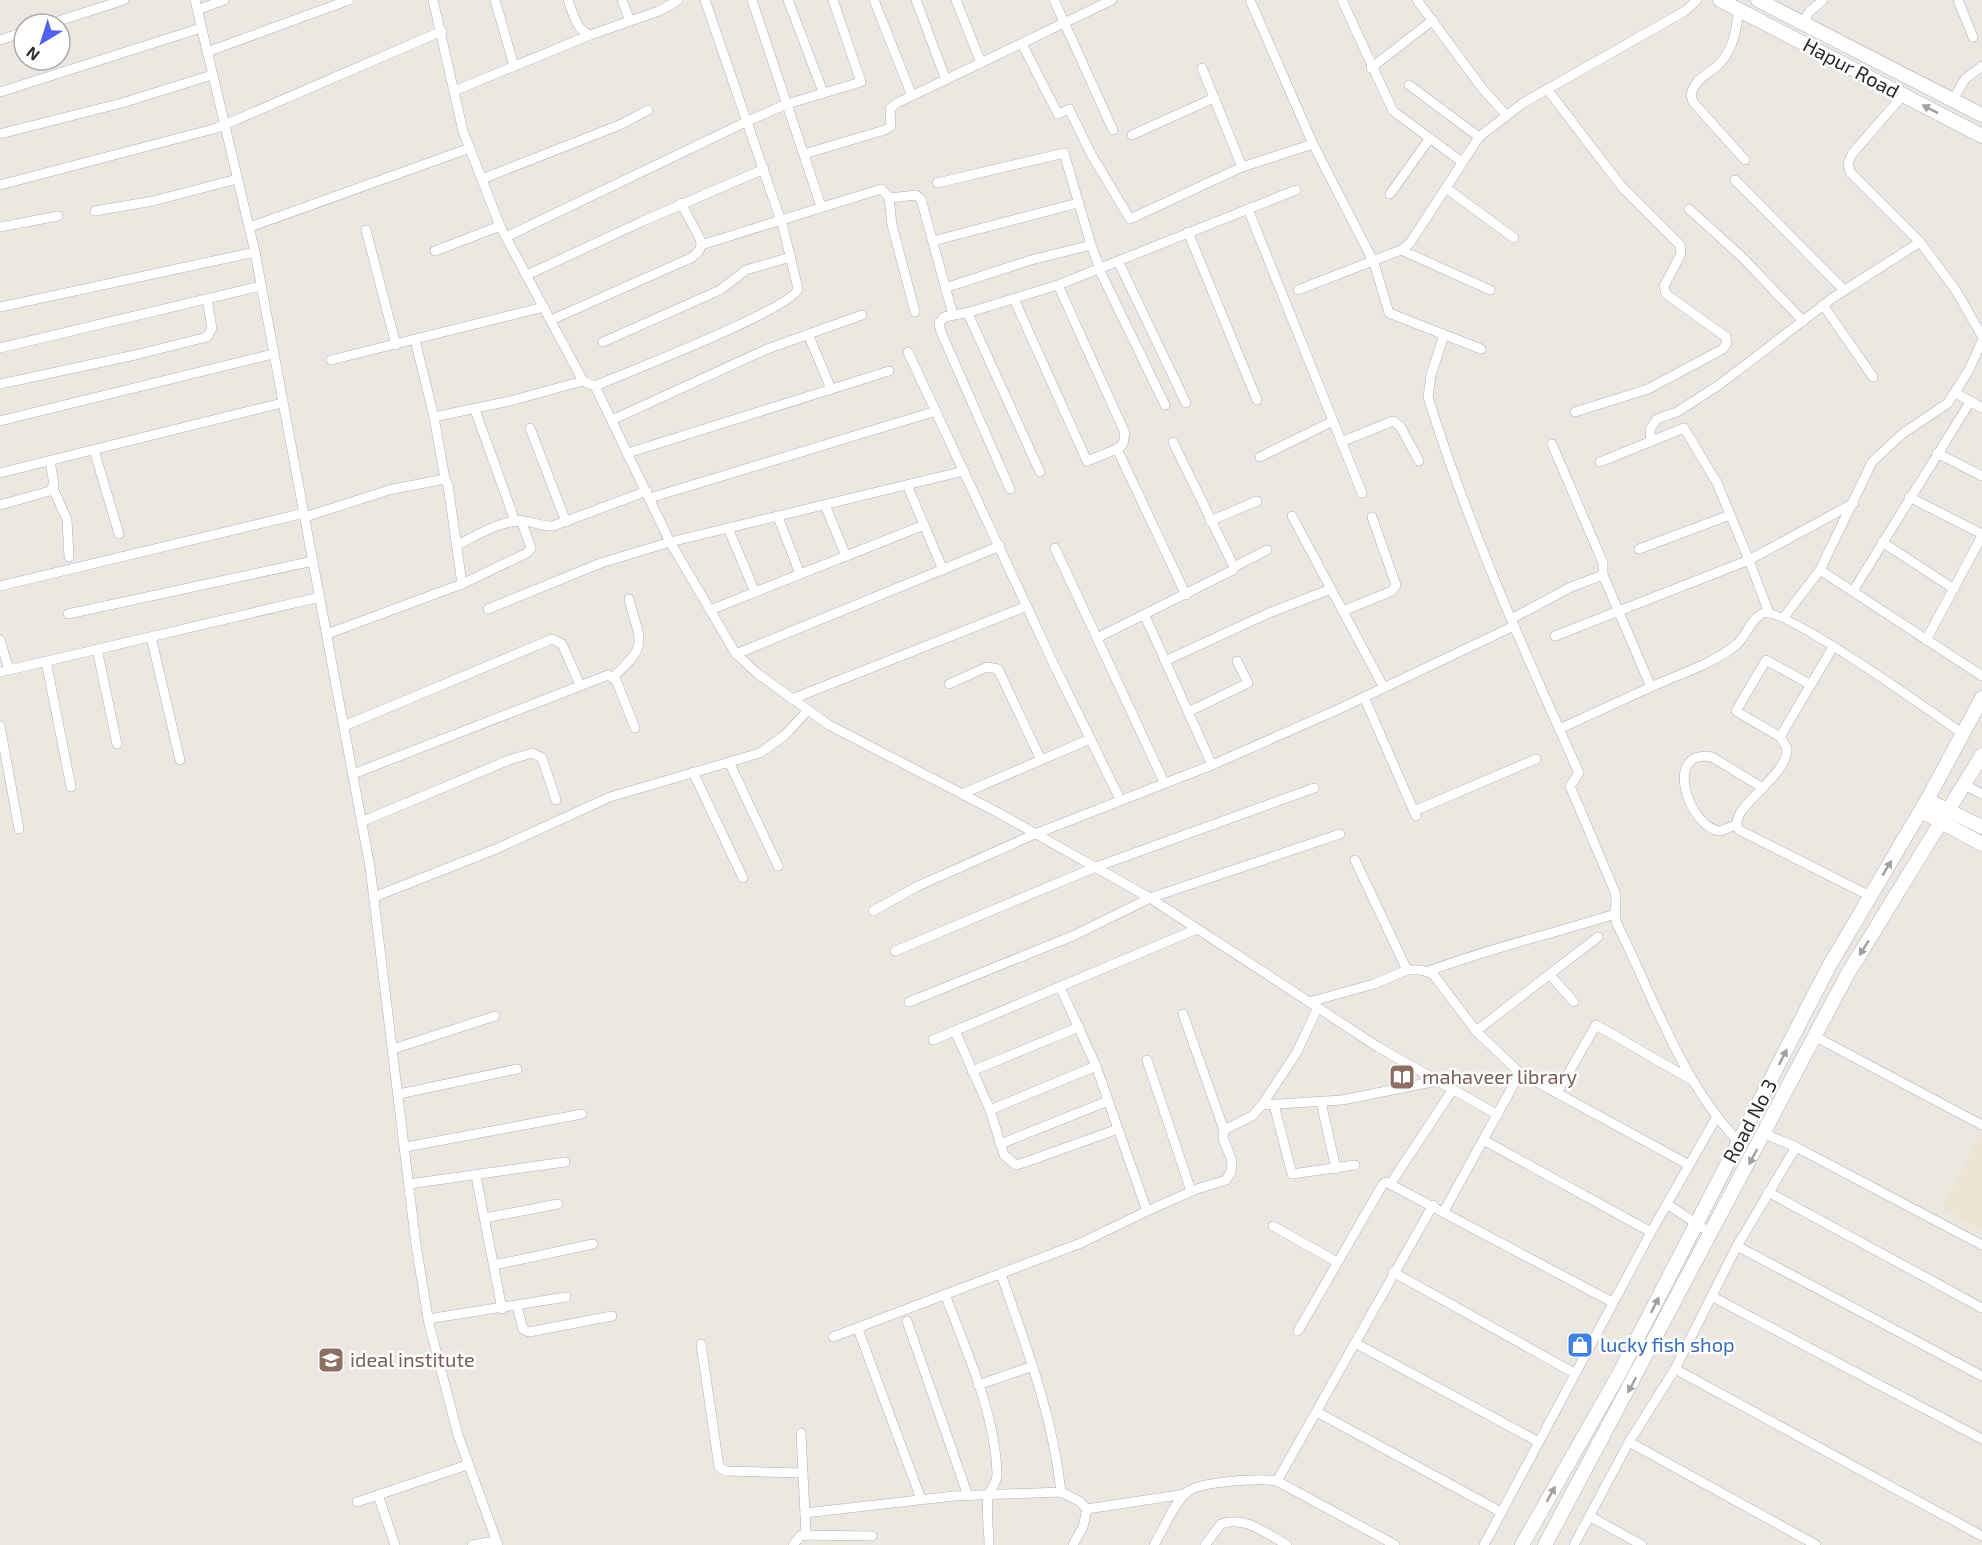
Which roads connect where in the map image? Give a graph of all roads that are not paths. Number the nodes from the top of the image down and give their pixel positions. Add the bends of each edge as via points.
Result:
1 (124, 0) edge
2 (195, 0) edge
3 (224, 0) edge
4 (349, 0) edge
5 (433, 0) edge
6 (495, 0) edge
7 (568, 0) edge
8 (622, 0) edge
9 (678, 0) edge
10 (705, 0) edge
11 (752, 0) edge
12 (788, 0) edge
13 (833, 0) edge
14 (874, 0) edge
15 (916, 0) edge
16 (956, 0) edge
17 (1054, 0) edge
18 (1112, 0) edge
19 (1250, 0) edge
20 (1342, 0) edge
21 (1417, 0) edge
22 (1698, 0) edge
23 (1720, 0) edge
24 (1758, 0) edge
25 (1823, 0) edge
26 (1958, 0) edge
27 (197, 10) junction
28 (1740, 10) junction
29 (72, 17) edge
30 (1433, 20) junction
31 (630, 21) junction
32 (1803, 23) junction
33 (1063, 24) junction
34 (201, 28) junction
35 (442, 31) junction
36 (590, 35) junction
37 (1973, 37) dead end
38 (1022, 44) junction
39 (207, 52) junction
40 (981, 63) junction
41 (514, 66) junction
42 (1982, 66) edge
43 (1202, 68) dead end
44 (1371, 68) junction
45 (213, 75) junction
46 (946, 80) junction
47 (1409, 85) dead end
48 (1547, 89) junction
49 (454, 91) junction
50 (0, 92) edge
51 (823, 92) junction
52 (1903, 95) junction
53 (912, 96) junction
54 (1214, 98) junction
55 (1953, 100) junction
56 (787, 104) junction
57 (648, 110) dead end
58 (1506, 115) junction
59 (1982, 115) edge
60 (748, 121) junction
61 (225, 125) junction
62 (1113, 130) dead end
63 (0, 134) edge
64 (1132, 135) dead end
65 (1982, 136) edge
66 (1479, 137) junction
67 (1430, 138) junction
68 (1313, 144) junction
69 (470, 148) junction
70 (804, 154) junction
71 (1745, 160) dead end
72 (1462, 162) junction
73 (1242, 168) junction
74 (764, 169) junction
75 (237, 179) junction
76 (482, 179) junction
77 (1735, 180) dead end
78 (937, 183) dead end
79 (0, 185) edge
80 (1446, 188) junction
81 (1296, 190) dead end
82 (1390, 194) dead end
83 (889, 198) junction
84 (1078, 202) junction
85 (681, 203) junction
86 (821, 206) junction
87 (1248, 209) junction
88 (1689, 209) dead end
89 (95, 212) dead end
90 (58, 216) dead end
91 (781, 220) junction
92 (500, 226) junction
93 (0, 227) edge
94 (250, 227) junction
95 (366, 230) dead end
96 (1188, 232) junction
97 (506, 237) junction
98 (1514, 238) dead end
99 (933, 241) junction
100 (1920, 242) junction
101 (701, 245) junction
102 (1091, 245) junction
103 (1401, 250) junction
104 (435, 251) dead end
105 (255, 252) junction
106 (791, 257) junction
107 (1118, 261) junction
108 (1374, 263) junction
109 (1099, 268) junction
110 (527, 275) junction
111 (1058, 285) junction
112 (261, 286) junction
113 (945, 288) junction
114 (1298, 290) dead end
115 (1490, 290) dead end
116 (1844, 290) junction
117 (207, 299) junction
118 (1014, 299) junction
119 (1823, 306) junction
120 (0, 307) edge
121 (544, 307) junction
122 (915, 312) dead end
123 (970, 312) junction
124 (862, 315) dead end
125 (953, 315) junction
126 (551, 320) junction
127 (1803, 321) junction
128 (808, 334) junction
129 (1444, 335) junction
130 (1982, 336) edge
131 (415, 340) junction
132 (1982, 341) edge
133 (603, 342) dead end
134 (396, 345) junction
135 (0, 348) edge
136 (1481, 349) dead end
137 (908, 352) dead end
138 (273, 354) junction
139 (332, 360) dead end
140 (889, 371) dead end
141 (1873, 377) dead end
142 (583, 381) junction
143 (0, 384) edge
144 (595, 386) junction
145 (831, 389) junction
146 (1956, 393) junction
147 (1257, 400) dead end
148 (1970, 402) junction
149 (282, 403) junction
150 (1186, 403) dead end
151 (1165, 405) dead end
152 (1982, 408) edge
153 (474, 410) junction
154 (936, 411) junction
155 (1575, 412) dead end
156 (434, 417) junction
157 (612, 420) junction
158 (0, 421) edge
159 (1333, 421) junction
160 (530, 428) dead end
161 (1651, 441) junction
162 (1173, 442) dead end
163 (1341, 442) junction
164 (1552, 444) dead end
165 (1117, 449) junction
166 (94, 450) junction
167 (628, 453) junction
168 (1937, 453) junction
169 (1260, 456) dead end
170 (50, 461) junction
171 (1419, 461) dead end
172 (1600, 462) dead end
173 (964, 471) junction
174 (1041, 472) dead end
175 (0, 473) edge
176 (1982, 476) edge
177 (445, 479) junction
178 (908, 487) junction
179 (53, 488) junction
180 (1010, 489) dead end
181 (1362, 493) dead end
182 (649, 495) junction
183 (1909, 497) junction
184 (1257, 501) dead end
185 (1854, 503) junction
186 (0, 505) edge
187 (825, 505) junction
188 (304, 515) junction
189 (1730, 515) junction
190 (1292, 516) dead end
191 (778, 517) junction
192 (1372, 517) dead end
193 (518, 521) junction
194 (1210, 521) junction
195 (566, 522) junction
196 (924, 525) junction
197 (728, 528) junction
198 (119, 534) dead end
199 (1982, 535) edge
200 (670, 542) junction
201 (1882, 542) junction
202 (457, 545) junction
203 (1000, 546) junction
204 (1055, 548) dead end
205 (1639, 549) dead end
206 (1267, 550) dead end
207 (846, 556) junction
208 (69, 557) dead end
209 (1749, 560) junction
210 (313, 561) junction
211 (1234, 567) junction
212 (943, 570) junction
213 (1820, 570) junction
214 (800, 574) junction
215 (1603, 575) junction
216 (462, 584) junction
217 (0, 586) edge
218 (1954, 589) junction
219 (1331, 590) junction
220 (1853, 591) junction
221 (755, 592) junction
222 (1186, 595) junction
223 (320, 597) junction
224 (628, 599) dead end
225 (1027, 606) junction
226 (488, 609) dead end
227 (710, 610) junction
228 (1343, 611) junction
229 (1619, 611) junction
230 (1769, 613) junction
231 (69, 614) dead end
232 (1145, 616) junction
233 (1785, 617) junction
234 (1513, 622) junction
235 (327, 634) junction
236 (1555, 636) dead end
237 (151, 637) junction
238 (1097, 638) junction
239 (0, 640) edge
240 (1926, 640) junction
241 (1833, 647) junction
242 (97, 649) junction
243 (736, 654) junction
244 (1165, 660) junction
245 (46, 661) junction
246 (1237, 662) dead end
247 (5, 671) edge
248 (1982, 676) edge
249 (613, 677) junction
250 (949, 684) dead end
251 (580, 685) junction
252 (1811, 685) junction
253 (1651, 687) junction
254 (1384, 688) junction
255 (1364, 697) junction
256 (1982, 698) edge
257 (792, 699) junction
258 (808, 710) junction
259 (1188, 712) junction
260 (0, 726) edge
261 (344, 726) junction
262 (635, 728) dead end
263 (1559, 729) junction
264 (1963, 734) junction
265 (1780, 737) junction
266 (1090, 739) junction
267 (117, 744) dead end
268 (1982, 755) edge
269 (1536, 759) dead end
270 (180, 760) dead end
271 (1041, 760) junction
272 (729, 762) junction
273 (1212, 765) junction
274 (693, 772) junction
275 (352, 774) junction
276 (1164, 782) junction
277 (1965, 785) junction
278 (70, 786) dead end
279 (1314, 788) dead end
280 (1763, 788) junction
281 (962, 794) junction
282 (1982, 794) edge
283 (1120, 799) junction
284 (556, 800) dead end
285 (1924, 806) junction
286 (1945, 816) junction
287 (361, 822) junction
288 (1736, 825) junction
289 (1982, 827) edge
290 (19, 829) dead end
291 (1035, 834) junction
292 (1340, 834) dead end
293 (1982, 844) edge
294 (1355, 860) dead end
295 (778, 866) dead end
296 (1096, 867) junction
297 (743, 878) dead end
298 (1870, 896) junction
299 (374, 897) junction
300 (1150, 898) junction
301 (873, 911) dead end
302 (1615, 914) junction
303 (1197, 929) junction
304 (1598, 937) dead end
305 (895, 951) dead end
306 (1407, 970) junction
307 (1429, 971) junction
308 (1550, 975) junction
309 (1061, 988) junction
310 (909, 1002) dead end
311 (1574, 1002) dead end
312 (1313, 1004) junction
313 (1183, 1014) dead end
314 (495, 1017) dead end
315 (1079, 1027) junction
316 (955, 1031) junction
317 (1476, 1031) junction
318 (1816, 1037) junction
319 (933, 1040) dead end
320 (393, 1049) junction
321 (1147, 1060) dead end
322 (1096, 1066) junction
323 (517, 1069) dead end
324 (972, 1071) junction
325 (1520, 1073) junction
326 (1690, 1078) junction
327 (1437, 1080) junction
328 (1453, 1089) junction
329 (1557, 1093) junction
330 (399, 1094) junction
331 (1108, 1101) junction
332 (1321, 1101) junction
333 (1262, 1105) junction
334 (1274, 1105) junction
335 (990, 1110) junction
336 (582, 1114) dead end
337 (1498, 1115) junction
338 (1716, 1119) junction
339 (1749, 1125) junction
340 (1982, 1125) edge
341 (1118, 1129) junction
342 (1224, 1130) junction
343 (1765, 1134) junction
344 (1485, 1142) junction
345 (1739, 1142) junction
346 (1000, 1144) junction
347 (406, 1147) junction
348 (1796, 1147) junction
349 (565, 1162) dead end
350 (1355, 1165) dead end
351 (1689, 1165) junction
352 (1336, 1169) junction
353 (476, 1176) junction
354 (1391, 1183) junction
355 (410, 1184) junction
356 (1191, 1191) junction
357 (1768, 1192) junction
358 (558, 1204) dead end
359 (1667, 1204) junction
360 (1433, 1205) junction
361 (1147, 1211) junction
362 (1444, 1211) junction
363 (485, 1218) junction
364 (1697, 1224) junction
365 (1273, 1226) dead end
366 (1651, 1232) junction
367 (1712, 1234) junction
368 (593, 1244) dead end
369 (1982, 1245) edge
370 (1737, 1246) junction
371 (1337, 1262) junction
372 (494, 1265) junction
373 (1393, 1272) junction
374 (1001, 1274) junction
375 (945, 1294) junction
376 (566, 1297) dead end
377 (1713, 1297) junction
378 (1612, 1302) junction
379 (517, 1306) junction
380 (1982, 1308) edge
381 (502, 1309) junction
382 (612, 1316) dead end
383 (428, 1319) junction
384 (907, 1321) dead end
385 (858, 1329) junction
386 (1298, 1331) dead end
387 (833, 1337) dead end
388 (1355, 1343) junction
389 (701, 1344) dead end
390 (1033, 1366) junction
391 (1675, 1369) junction
392 (1574, 1373) junction
393 (1982, 1376) edge
394 (978, 1385) junction
395 (1317, 1412) junction
396 (801, 1433) dead end
397 (1982, 1439) edge
398 (1537, 1441) junction
399 (1629, 1442) junction
400 (468, 1465) junction
401 (803, 1473) junction
402 (1277, 1481) junction
403 (1061, 1492) junction
404 (1185, 1494) junction
405 (378, 1496) junction
406 (968, 1496) junction
407 (988, 1497) junction
408 (921, 1499) junction
409 (357, 1502) dead end
410 (1087, 1509) junction
411 (1501, 1512) junction
412 (805, 1513) junction
413 (1591, 1517) junction
414 (806, 1535) junction
415 (872, 1536) dead end
416 (1982, 1536) edge
417 (497, 1543) edge
418 (395, 1545) edge
419 (472, 1545) edge
420 (793, 1545) edge
421 (989, 1545) edge
422 (1073, 1545) edge
423 (1154, 1545) edge
424 (1205, 1545) edge
425 (1287, 1545) edge
426 (1395, 1545) edge
427 (1484, 1545) edge
428 (1522, 1545) edge
429 (1545, 1545) edge
430 (1574, 1545) edge
431 (1642, 1545) edge
432 (1816, 1545) edge

1 - 29 street
2 - 27 street
3 - 27 street
4 - 39 street
5 - 35 street
6 - 41 street
7 - 36 street via 578,26
8 - 31 street
9 - 31 street
10 - 60 street
11 - 56 street
12 - 51 street
13 - 51 street via 861,82
14 - 53 street
15 - 46 street
16 - 40 street
17 - 33 street
18 - 33 street
19 - 68 street
20 - 44 street
21 - 30 street
22 - 48 street
23 - 28 street, Hapur Road
24 - 32 street, Hapur Road
25 - 32 street
26 - 37 street
27 - 34 street
28 - 52 street, Hapur Road
28 - 71 street via 1731,47 1719,63 1696,81 1691,95
30 - 44 street
30 - 58 street
31 - 36 street
32 - 55 street, Hapur Road
33 - 38 street
33 - 62 street
34 - 39 street
34 - 50 street
35 - 49 street
35 - 61 street
36 - 41 street
38 - 40 street
38 - 73 street via 1058,114 1069,109 1130,219
39 - 45 street
40 - 46 street
41 - 49 street
42 - 55 street via 1965,79
43 - 54 street
44 - 67 street via 1393,111
45 - 61 street
45 - 63 street
46 - 53 street
47 - 66 street
48 - 58 street
48 - 155 street via 1622,186 1680,245 1681,254 1664,286 1666,294 1726,337 1727,344 1648,389
49 - 69 street
51 - 56 street
65 -> 52 street, Hapur Road
52 - 100 street via 1848,163 1858,181
53 - 70 street via 890,109 891,126 885,130
54 - 64 street
54 - 73 street
55 - 59 street, Hapur Road
56 - 60 street
56 - 70 street
57 - 76 street
58 - 66 street
60 - 74 street
60 - 97 street
61 - 75 street
61 - 79 street
66 - 72 street
67 - 72 street
67 - 82 street
68 - 73 street
68 - 108 street
69 - 76 street
69 - 94 street
70 - 86 street
72 - 80 street
74 - 85 street
74 - 91 street
75 - 89 street
75 - 94 street
76 - 92 street
77 - 116 street
78 - 84 street via 1064,153
80 - 98 street
80 - 103 street via 1410,243
81 - 87 street
83 - 86 street via 881,189
83 - 99 street via 920,197
83 - 122 street via 892,225
84 - 99 street
84 - 102 street
85 - 101 street
85 - 110 street
86 - 91 street
87 - 96 street
87 - 159 street
88 - 127 street
90 - 93 street
91 - 101 street
91 - 106 street
92 - 97 street
92 - 104 street
94 - 105 street
95 - 134 street
96 - 107 street
96 - 147 street
97 - 110 street
99 - 113 street
100 - 116 street
100 - 130 street
101 - 126 street via 691,258
102 - 109 street
102 - 113 street
103 - 108 street
103 - 115 street
105 - 112 street
105 - 120 street
106 - 133 street via 746,270 720,290
106 - 144 street via 798,289 789,300
107 - 109 street
107 - 150 street
108 - 114 street
108 - 129 street via 1389,313
109 - 111 street
109 - 151 street
110 - 121 street
111 - 118 street
111 - 165 street via 1125,433 1123,444
112 - 117 street
112 - 138 street
113 - 125 street
116 - 119 street
117 - 135 street
117 - 143 street via 212,328 207,337
118 - 123 street
118 - 165 street via 1087,461
119 - 127 street
119 - 141 street
121 - 126 street
121 - 131 street
123 - 125 street
123 - 174 street
124 - 128 street
125 - 180 street via 939,323 940,332
126 - 142 street
127 - 161 street via 1719,385 1677,412 1657,419 1650,429
128 - 145 street
128 - 157 street via 766,349
129 - 136 street
129 - 234 street via 1428,397
131 - 134 street
131 - 156 street
132 - 146 street
134 - 139 street
137 - 154 street
138 - 149 street
138 - 158 street
140 - 145 street
142 - 144 street
142 - 153 street
144 - 157 street
145 - 167 street
146 - 148 street
146 - 185 street via 1880,453 1869,467
148 - 152 street
148 - 168 street
149 - 166 street
149 - 188 street
153 - 156 street
153 - 193 street
154 - 173 street
154 - 182 street
156 - 177 street
157 - 167 street
159 - 163 street
159 - 169 street
160 - 195 street
161 - 172 street
161 - 189 street via 1683,428 1717,483
162 - 194 street
163 - 171 street via 1393,421 1400,426
163 - 181 street
164 - 215 street via 1603,563
165 - 222 street
166 - 170 street
166 - 198 street
167 - 182 street
168 - 176 street
168 - 183 street
170 - 175 street
170 - 179 street
173 - 178 street
173 - 203 street
177 - 188 street via 389,490
177 - 202 street
178 - 187 street
178 - 196 street
179 - 186 street
179 - 208 street via 67,520
182 - 195 street
182 - 200 street
183 - 199 street
183 - 201 street
184 - 194 street
185 - 209 street
185 - 213 street
187 - 191 street
187 - 207 street
188 - 210 street
188 - 217 street
189 - 205 street
189 - 209 street
190 - 219 street
191 - 197 street
191 - 214 street
192 - 228 street via 1396,585 1392,591
193 - 195 street via 539,527
193 - 202 street via 499,525
193 - 216 street via 531,548
194 - 211 street
196 - 207 street
196 - 212 street
197 - 200 street
197 - 221 street
199 - 218 street
200 - 226 street via 601,563
200 - 227 street
201 - 218 street
201 - 220 street
202 - 216 street
203 - 212 street
203 - 225 street
204 - 238 street
206 - 211 street
207 - 214 street
209 - 229 street
209 - 230 street
210 - 223 street
210 - 231 street
211 - 222 street
212 - 243 street
213 - 220 street
213 - 233 street
214 - 221 street
215 - 229 street
215 - 234 street via 1570,587
216 - 235 street
218 - 240 street
219 - 228 street
219 - 244 street
220 - 240 street
221 - 227 street
222 - 232 street
223 - 235 street
223 - 237 street
224 - 249 street via 639,650
225 - 257 street
225 - 266 street
227 - 243 street
228 - 254 street
229 - 236 street
229 - 253 street
230 - 233 street
230 - 253 street via 1759,616 1739,643 1719,656
232 - 238 street
232 - 244 street
233 - 241 street
234 - 254 street
234 - 263 street
235 - 261 street
237 - 242 street
237 - 270 street
238 - 276 street
239 - 247 street
240 - 248 street
241 - 252 street
241 - 264 street
242 - 245 street
242 - 267 street
243 - 257 street
244 - 259 street
245 - 247 street
245 - 278 street
246 - 259 street via 1248,683
249 - 251 street via 608,675
249 - 262 street
250 - 271 street via 987,667 998,669
251 - 261 street via 561,644 552,639
251 - 275 street
252 - 265 street
252 - 265 street via 1766,660 1736,711
253 - 263 street
254 - 255 street
255 - 269 street via 1415,814
255 - 273 street
256 - 264 street, Road No 3
257 - 258 street
258 - 272 street via 771,746
258 - 281 street via 829,725
259 - 273 street
260 - 290 street
261 - 275 street
263 - 302 street via 1579,773 1570,786 1616,892
264 - 285 street, Road No 3
265 - 280 street via 1787,748 1784,765
266 - 271 street
266 - 283 street
268 - 277 street, Road No 3
271 - 281 street
272 - 274 street
272 - 295 street
273 - 276 street
274 - 297 street
274 - 299 street via 610,797 496,849
275 - 287 street
276 - 283 street
277 - 282 street
277 - 286 street, Road No 3
279 - 296 street
280 - 288 street via 1737,817
280 - 288 street via 1712,758 1703,756 1687,766 1682,778 1684,787 1705,825 1720,831
281 - 291 street
283 - 291 street
284 - 287 street via 542,758 532,753
285 - 286 street
298 -> 285 street, Road No 3
286 - 289 street
286 - 293 street
286 -> 318 street, Road No 3 via 1847,975
287 - 299 street
288 - 298 street via 1739,830
291 - 296 street
291 - 301 street via 918,886
292 - 300 street
294 - 306 street
296 - 300 street
296 - 305 street
339 -> 298 street, Road No 3 via 1828,968
299 - 320 street
300 - 303 street
300 - 310 street via 1075,935
302 - 307 street
302 - 326 street
303 - 309 street
303 - 312 street
304 - 308 street
306 - 307 street
306 - 312 street
307 - 317 street
308 - 311 street
308 - 317 street
309 - 315 street
309 - 316 street
312 - 327 street
312 - 333 street via 1297,1052
313 - 342 street
314 - 320 street
315 - 322 street
315 - 324 street
316 - 319 street
316 - 324 street
317 - 325 street
318 - 340 street
318 - 343 street, Road No 3
320 - 330 street
321 - 356 street
322 - 331 street
322 - 335 street
323 - 330 street
324 - 335 street
325 - 329 street
325 - 337 street
326 - 329 street via 1596,1025
326 - 338 street
327 - 328 street
327 - 332 street
328 - 337 street
328 - 354 street
329 - 351 street
330 - 347 street
331 - 341 street
331 - 346 street
332 - 334 street
332 - 352 street
333 - 334 street
333 - 342 street via 1252,1116
334 - 352 street via 1293,1174
335 - 346 street
336 - 347 street
337 - 344 street
338 - 345 street
338 - 351 street
339 - 343 street
339 - 345 street, Road No 3
341 - 346 street via 1016,1165 1004,1155
341 - 361 street
342 - 356 street via 1232,1161 1230,1175 1226,1180
343 - 348 street
343 -> 367 street, Road No 3
344 - 362 street
344 - 366 street
345 - 364 street, Road No 3
347 - 355 street
348 - 357 street
348 - 369 street
349 - 353 street
350 - 352 street
351 - 359 street
353 - 355 street
353 - 363 street
354 - 360 street
354 - 371 street via 1383,1184
355 - 383 street
356 - 361 street
357 - 370 street
357 - 380 street
358 - 363 street
359 - 364 street
359 - 366 street
360 - 362 street
360 - 373 street
361 - 374 street via 1081,1243
362 - 378 street
363 - 372 street
364 - 367 street
428 -> 364 street, Road No 3 via 1618,1376
365 - 371 street
366 - 378 street
367 -> 429 street, Road No 3
368 - 372 street
370 - 377 street
370 - 393 street
371 - 386 street
372 - 381 street
373 - 388 street
373 - 392 street
374 - 375 street
374 - 390 street
375 - 385 street
375 - 394 street
376 - 379 street
377 - 391 street
377 - 397 street
378 - 392 street
379 - 381 street
379 - 382 street via 523,1329 529,1332
381 - 383 street
383 - 400 street
384 - 406 street
385 - 387 street
385 - 408 street
388 - 395 street
388 - 398 street
389 - 401 street via 719,1467 726,1471
390 - 394 street
390 - 403 street via 1057,1450
391 - 399 street
391 - 416 street
392 - 398 street
394 - 407 street via 998,1474
395 - 402 street
395 - 411 street
396 - 401 street
398 - 411 street
399 - 413 street
399 - 432 street
400 - 405 street
400 - 417 street
401 - 412 street
402 - 404 street via 1258,1479 1200,1486
402 - 426 street
403 - 407 street
403 - 410 street via 1079,1500
404 - 410 street
404 - 423 street
405 - 409 street
405 - 418 street
406 - 407 street
406 - 408 street
407 - 421 street
408 - 412 street
410 - 422 street
411 - 427 street
412 - 414 street
413 - 430 street
413 - 431 street
414 - 415 street
414 - 420 street via 797,1537
417 - 419 street
424 - 425 street via 1221,1524 1238,1521

